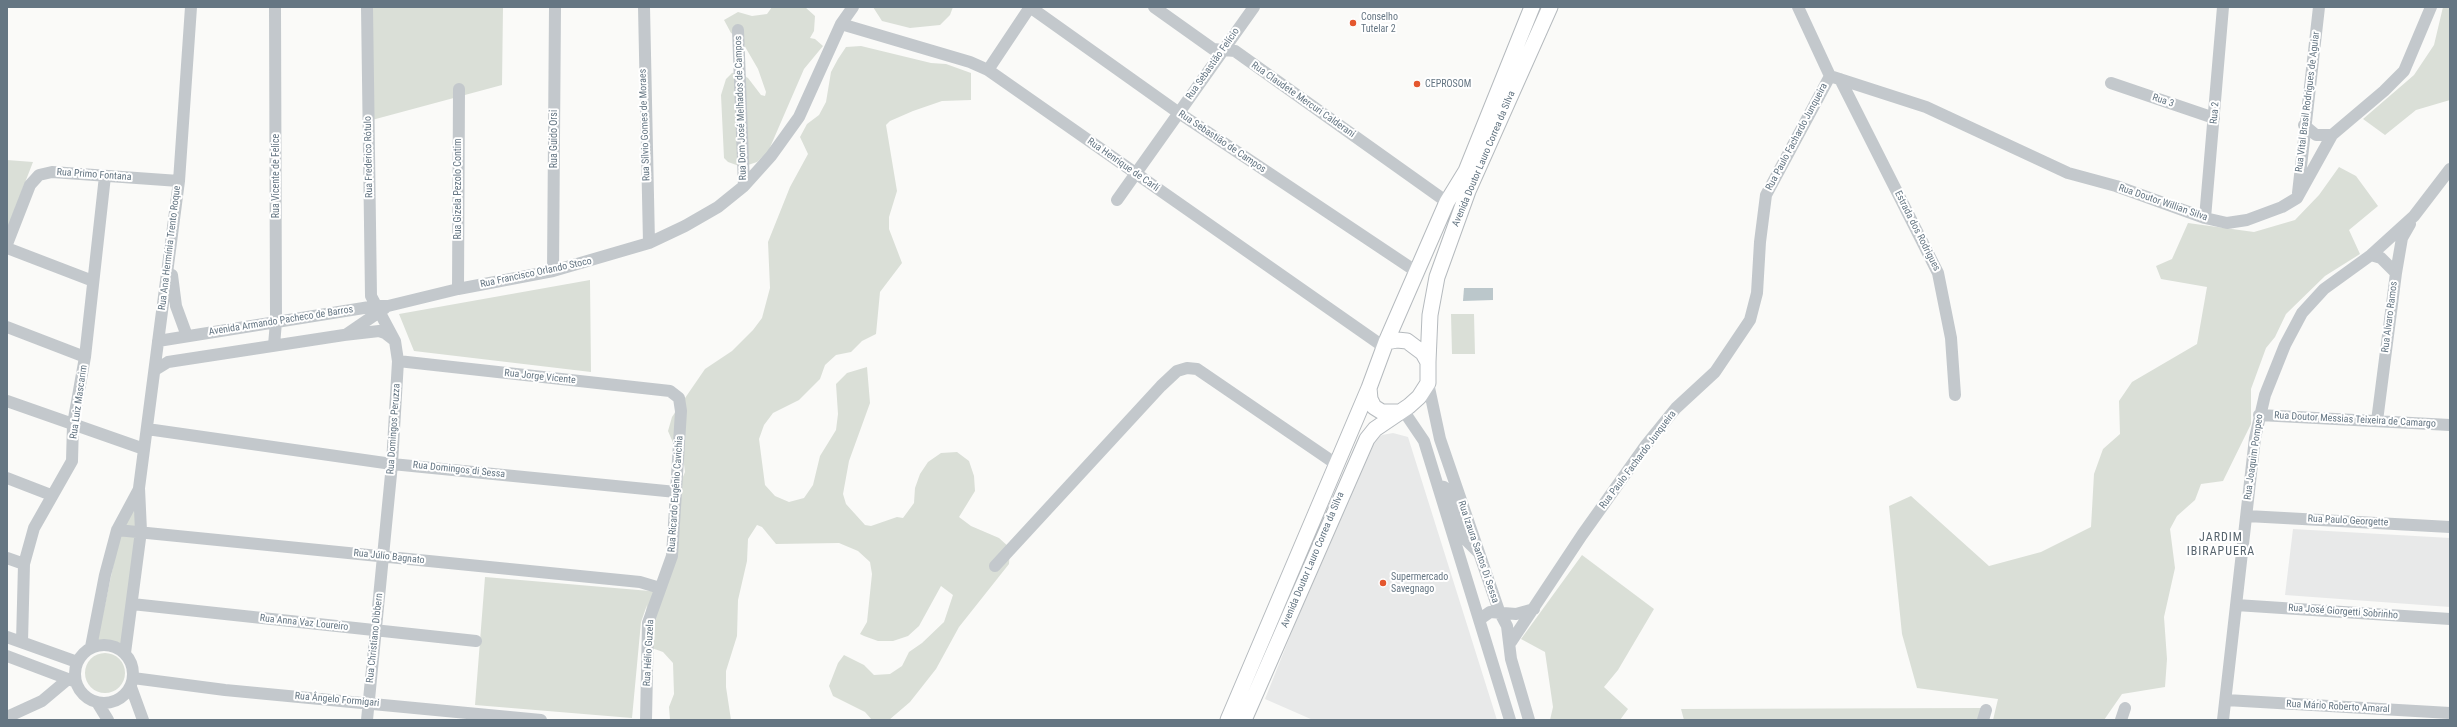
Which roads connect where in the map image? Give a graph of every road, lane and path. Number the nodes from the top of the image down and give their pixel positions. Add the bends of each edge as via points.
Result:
1 (191, 7) edge
2 (275, 7) edge
3 (367, 7) edge
4 (555, 7) edge
5 (644, 7) edge
6 (853, 7) edge
7 (1030, 7) edge
8 (1154, 7) edge
9 (1254, 7) edge
10 (1532, 7) edge
11 (1550, 7) edge
12 (1798, 7) edge
13 (2222, 7) edge
14 (2319, 7) edge
15 (2431, 7) edge
16 (841, 24) junction
17 (738, 30) dead end
18 (1224, 50) junction
19 (988, 70) junction
20 (1835, 77) junction
21 (2111, 83) dead end
22 (459, 89) dead end
23 (1179, 113) junction
24 (2214, 118) junction
25 (2304, 125) junction
26 (2332, 135) junction
27 (2450, 169) edge
28 (1135, 174) junction
29 (105, 176) junction
30 (179, 181) junction
31 (744, 186) junction
32 (2297, 198) junction
33 (1117, 200) dead end
34 (1447, 202) junction
35 (2414, 216) junction
36 (2205, 218) junction
37 (649, 243) junction
38 (7, 244) edge
39 (7, 248) edge
40 (2371, 255) junction
41 (170, 258) junction
42 (553, 271) junction
43 (1417, 272) junction
44 (2396, 273) junction
45 (93, 281) junction
46 (458, 289) junction
47 (381, 308) junction
48 (276, 322) junction
49 (7, 327) edge
50 (187, 336) junction
51 (344, 336) junction
52 (395, 341) junction
53 (158, 345) junction
54 (274, 345) junction
55 (1385, 345) junction
56 (85, 357) junction
57 (398, 361) junction
58 (168, 362) junction
59 (1428, 362) junction
60 (155, 370) junction
61 (1428, 383) junction
62 (1369, 388) junction
63 (1955, 395) dead end
64 (679, 398) joint
65 (7, 402) edge
66 (1400, 411) junction
67 (2259, 415) junction
68 (2377, 422) junction
69 (73, 424) junction
70 (2450, 425) edge
71 (147, 429) junction
72 (144, 449) junction
73 (392, 464) junction
74 (1336, 464) junction
75 (7, 478) edge
76 (1438, 486) junction
77 (139, 488) junction
78 (676, 492) junction
79 (51, 495) junction
80 (2247, 516) junction
81 (2450, 527) edge
82 (117, 530) junction
83 (141, 531) junction
84 (1479, 553) junction
85 (383, 557) junction
86 (7, 558) edge
87 (24, 564) junction
88 (995, 566) dead end
89 (660, 588) junction
90 (132, 604) junction
91 (2236, 605) junction
92 (1534, 609) junction
93 (1499, 611) junction
94 (1480, 619) junction
95 (2450, 619) edge
96 (376, 630) junction
97 (7, 637) edge
98 (476, 640) dead end
99 (22, 642) junction
100 (1511, 642) junction
101 (91, 647) junction
102 (125, 653) junction
103 (7, 656) edge
104 (77, 662) junction
105 (72, 681) junction
106 (132, 683) junction
107 (2226, 700) junction
108 (97, 702) junction
109 (369, 704) junction
110 (2125, 708) dead end
111 (2450, 713) edge
112 (7, 717) edge
113 (108, 720) edge
114 (143, 720) edge
115 (367, 720) edge
116 (541, 720) edge
117 (646, 720) edge
118 (1228, 720) edge
119 (1244, 720) edge
120 (1510, 720) edge
121 (1529, 720) edge
122 (2121, 720) edge
123 (2224, 720) edge

1 - 30 street, Rua Ana Hermínia Trento Roque
2 - 48 street, Rua Vicente de Felice
3 - 47 street, Rua Frederico Rótulo via 371,296
4 - 42 street, Rua Guido Orsi
5 - 37 street, Rua Sílvio Gomes de Moraes
6 - 16 street, Rua Francisco Orlando Stoco
7 - 19 street
7 - 23 street, Rua Sebastião de Campos
8 - 18 street, Rua Claudete Mercuri Calderani via 1213,49
9 - 18 street, Rua Sebastião Felício
10 - 34 main road, Avenida Doutor Lauro Correa da Silva via 1466,171
11 - 59 main road, Avenida Doutor Lauro Correa da Silva via 1468,191 1437,277 1430,315
12 - 20 street, Rua Paulo Fachardo Junqueira
13 - 24 street, Rua 2
14 - 25 street, Rua Vital Brasil Rodrigues de Aguiar
15 - 26 street, Rua Doutor Willian Silva via 2404,71
16 - 19 street, Rua Henrique de Carli via 970,62
16 - 31 street, Rua Francisco Orlando Stoco via 799,117 771,156
17 - 31 street, Rua Dom José Melhados de Campos
18 - 23 street, Rua Sebastião Felício
18 - 34 street, Rua Claudete Mercuri Calderani via 1235,51
19 - 28 street, Rua Henrique de Carli
20 - 36 street, Rua Doutor Willian Silva via 1926,107 2068,173 2116,186
20 - 63 street, Estrada dos Rodrigues via 1938,273 1951,338
20 - 92 street, Rua Paulo Fachardo Junqueira via 1766,195 1757,293 1750,320 1715,372 1676,408 1646,445 1582,535
21 - 24 street, Rua 3
22 - 46 street, Rua Gizela Pezolo Contim
23 - 28 street, Rua Sebastião Felício
23 - 43 street, Rua Sebastião de Campos
24 - 36 street, Rua 2
25 - 26 street via 2316,135
25 - 32 street, Rua Vital Brasil Rodrigues de Aguiar
26 - 32 street, Rua Doutor Willian Silva
27 - 35 street, Rua Joaquim Pompeo
28 - 33 street, Rua Sebastião Felício
28 - 55 street, Rua Henrique de Carli
29 - 30 street, Rua Primo Fontana
29 - 38 street, Rua Primo Fontana via 52,172 39,175 30,185
29 - 45 street, Rua Luiz Mascarim
30 - 41 street, Rua Ana Hermínia Trento Roque
31 - 37 street, Rua Francisco Orlando Stoco via 718,208
32 - 36 street, Rua Doutor Willian Silva via 2282,208 2247,220 2227,223
34 - 43 main road, Avenida Doutor Lauro Correa da Silva
35 - 40 street, Rua Joaquim Pompeo
35 - 44 street, Rua Alvaro Ramos via 2402,238
37 - 42 street, Rua Francisco Orlando Stoco
39 - 45 street
40 - 44 street via 2381,258
40 - 67 street, Rua Joaquim Pompeo via 2324,289 2302,313 2285,345
41 - 50 street via 176,306
41 - 53 street, Rua Ana Hermínia Trento Roque
42 - 46 street, Rua Francisco Orlando Stoco
43 - 55 main road, Avenida Doutor Lauro Correa da Silva
44 - 68 street, Rua Alvaro Ramos
45 - 56 street, Rua Luiz Mascarim
46 - 47 street, Rua Francisco Orlando Stoco
47 - 48 street, Avenida Armando Pacheco de Barros
47 - 51 street
47 - 52 street, Rua Domingos Peruzza
48 - 50 street, Avenida Armando Pacheco de Barros
48 - 54 street, Rua Vicente de Felice
49 - 56 street
50 - 53 street, Avenida Armando Pacheco de Barros
51 - 52 street via 379,332 386,333
51 - 54 street
52 - 57 street, Rua Domingos Peruzza
53 - 58 street
53 - 60 street, Rua Ana Hermínia Trento Roque
54 - 58 street
55 - 59 main road via 1397,340 1407,341 1423,353
55 - 62 main road
56 - 69 street, Rua Luiz Mascarim
57 - 64 street, Rua Jorge Vicente via 670,391
57 - 73 street, Rua Domingos Peruzza
58 - 60 street
59 - 61 main road
60 - 71 street, Rua Ana Hermínia Trento Roque
61 - 66 main road via 1419,397
61 - 84 street, Rua Izaura Santos Di Sessa via 1440,439
62 - 66 main road via 1374,407 1382,412
62 - 74 main road
64 - 78 street, Rua Ricardo Eugênio Cavichia via 681,411
65 - 69 street
66 - 76 street, Rua Izaura Santos Di Sessa via 1424,441
66 - 119 main road, Avenida Doutor Lauro Correa da Silva via 1374,430 1358,457
67 - 68 street, Rua Doutor Messias Teixeira de Camargo
67 - 80 street, Rua Joaquim Pompeo
68 - 70 street, Rua Doutor Messias Teixeira de Camargo
69 - 72 street
69 - 79 street, Rua Luiz Mascarim via 72,461
71 - 72 street, Rua Ana Hermínia Trento Roque
71 - 73 street, Rua Domingos di Sessa
72 - 77 street, Rua Ana Hermínia Trento Roque
73 - 78 street, Rua Domingos di Sessa
73 - 85 street, Rua Domingos Peruzza
74 - 88 street via 1197,369 1187,368 1177,371 1161,386
74 - 118 main road
75 - 79 street
76 - 84 street via 1444,487 1450,494 1463,537
76 - 94 street, Rua Izaura Santos Di Sessa
77 - 82 street, Rua Ana Hermínia Trento Roque
77 - 83 street, Rua Ana Hermínia Trento Roque
78 - 89 street, Rua Ricardo Eugênio Cavichia via 672,556
79 - 87 street, Rua Luiz Mascarim via 34,528
80 - 81 street, Rua Paulo Georgette
80 - 91 street, Rua Joaquim Pompeo
82 - 83 street, Rua Júlio Bagnato
82 - 101 street, Rua Ana Hermínia Trento Roque
83 - 85 street, Rua Júlio Bagnato
83 - 90 street, Rua Ana Hermínia Trento Roque
84 - 93 street, Rua Izaura Santos Di Sessa
85 - 89 street, Rua Júlio Bagnato via 640,582
85 - 96 street, Rua Christiano Dibbern
86 - 87 street
87 - 99 street, Rua Luiz Mascarim
89 - 117 street, Rua Hélio Guzela via 648,623
90 - 96 street, Rua Anna Vaz Loureiro
90 - 102 street, Rua Ana Hermínia Trento Roque
91 - 95 street, Rua José Giorgetti Sobrinho
91 - 107 street, Rua Joaquim Pompeo
92 - 93 street via 1516,614
92 - 100 street, Rua Paulo Fachardo Junqueira
93 - 94 street via 1485,613
93 - 100 street, Rua Izaura Santos Di Sessa via 1507,626
94 - 120 street, Rua Izaura Santos Di Sessa
96 - 98 street, Rua Anna Vaz Loureiro
96 - 109 street, Rua Christiano Dibbern
97 - 99 street
99 - 104 street
100 - 121 street, Rua Izaura Santos Di Sessa via 1511,659
101 - 102 street via 109,645
101 - 104 street
102 - 106 street via 131,660
103 - 105 street
104 - 105 street
105 - 108 street via 87,698
105 - 112 street via 42,701
106 - 108 street via 116,701
106 - 109 street, Rua Ângelo Formigari
106 - 114 street
107 - 111 street, Rua Mário Roberto Amaral
107 - 123 street, Rua Joaquim Pompeo
108 - 113 street
109 - 115 street, Rua Christiano Dibbern
109 - 116 street, Rua Ângelo Formigari
110 - 122 street

